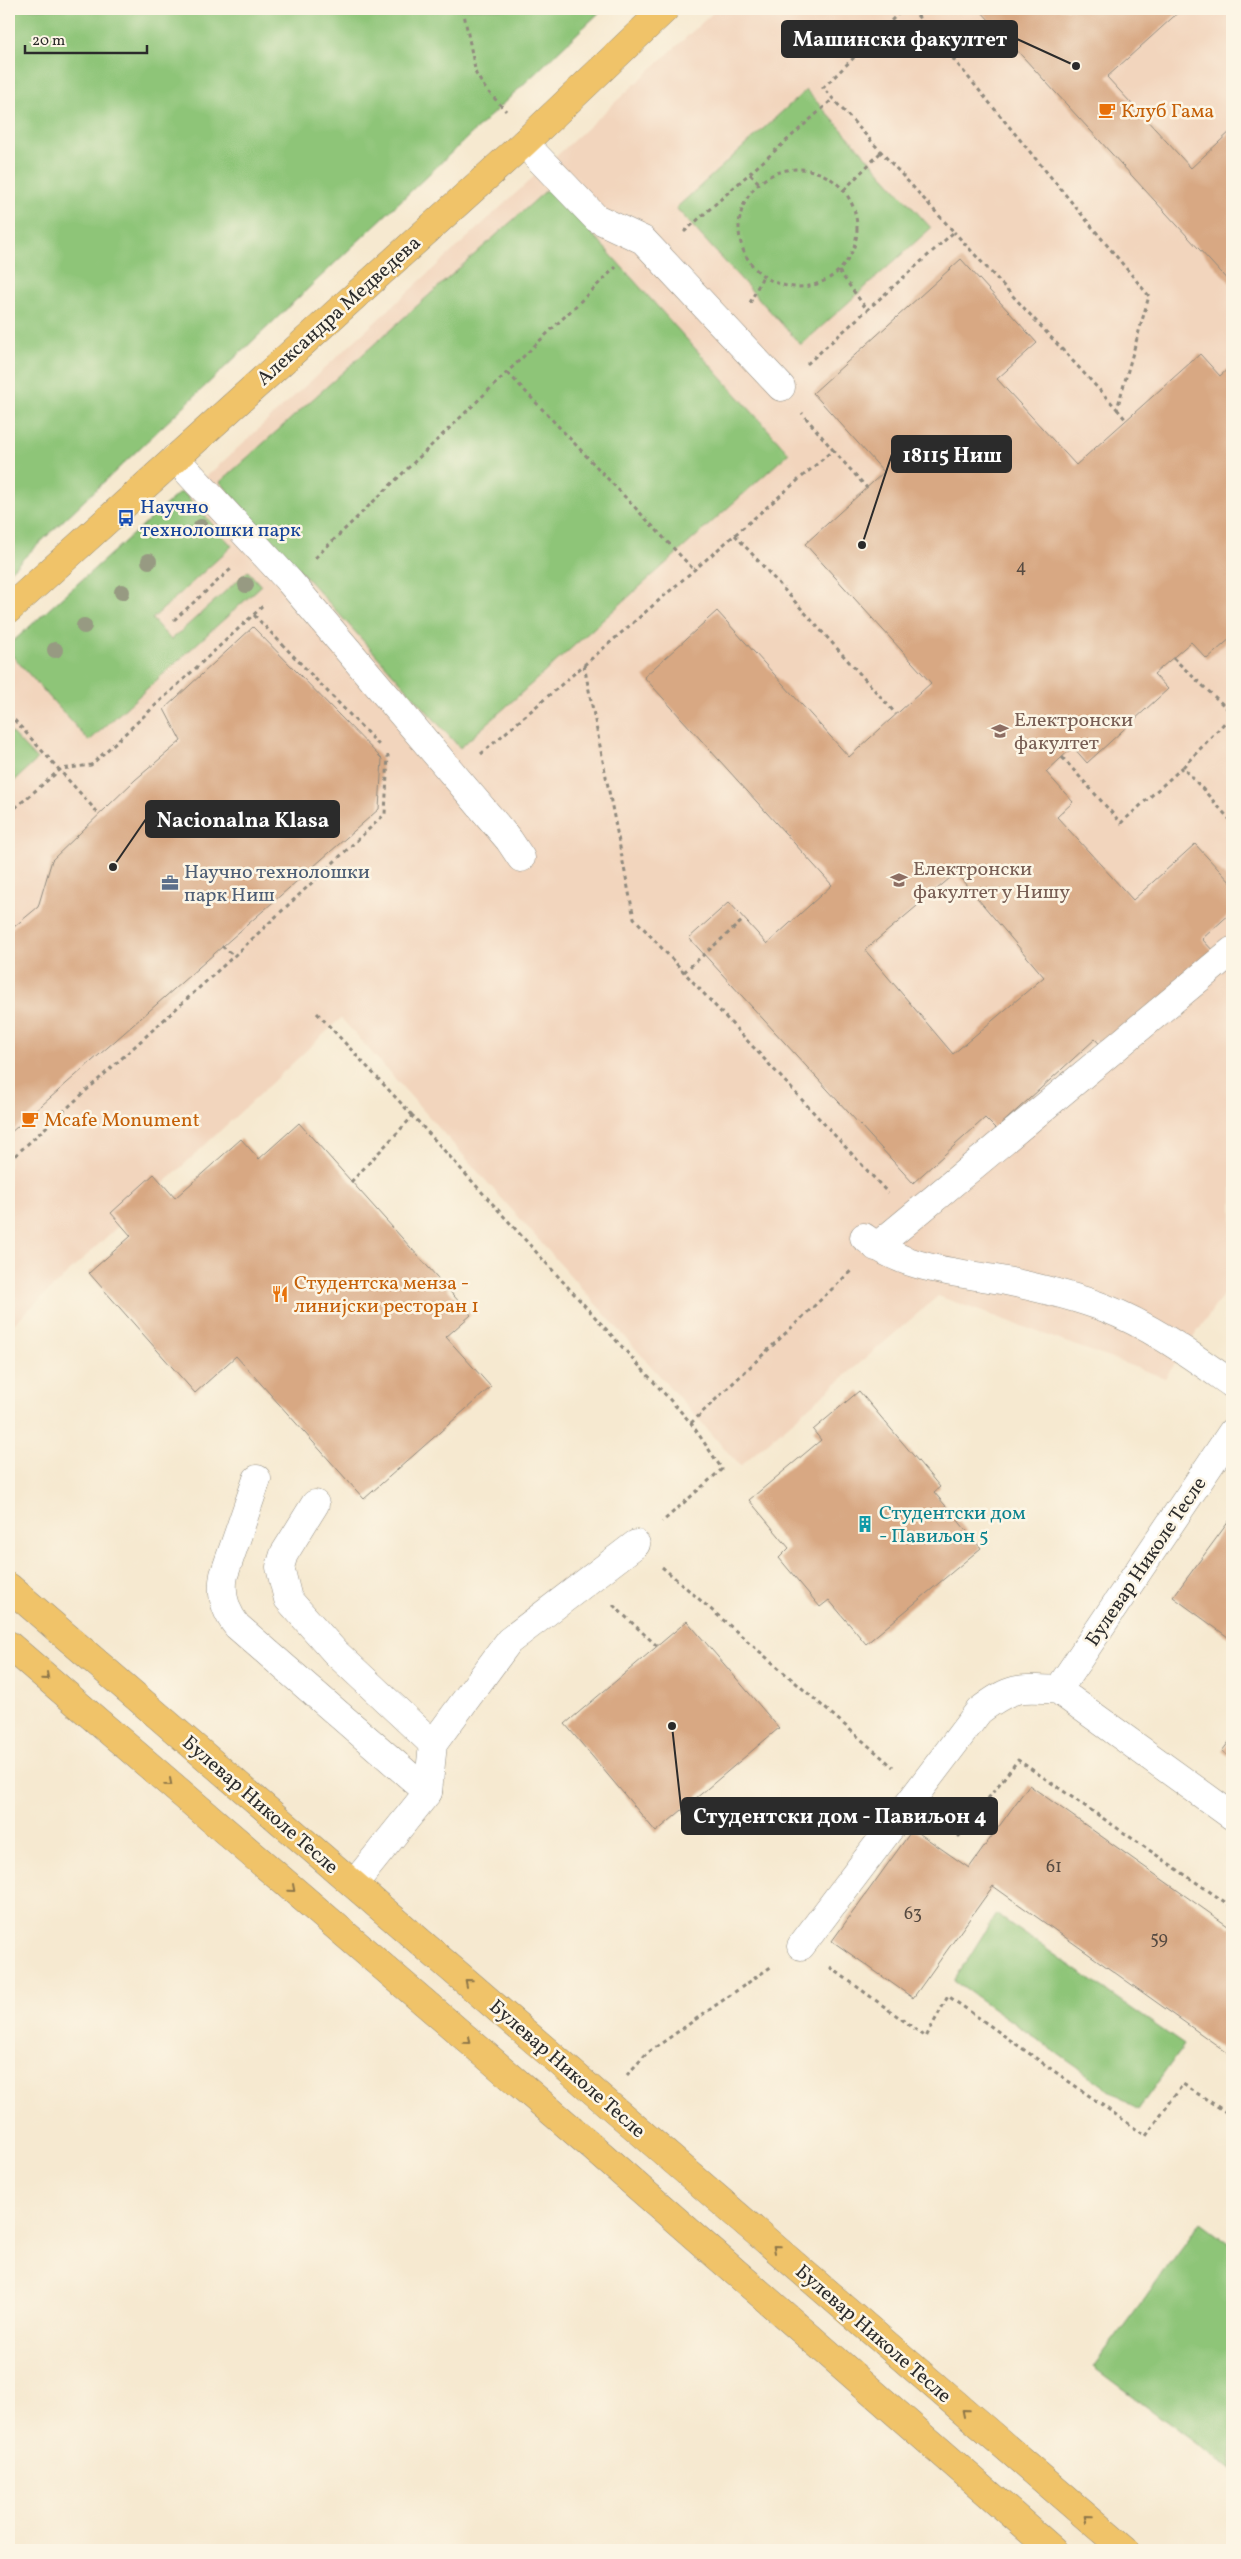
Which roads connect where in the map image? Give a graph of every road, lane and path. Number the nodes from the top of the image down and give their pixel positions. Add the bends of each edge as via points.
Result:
1 (463, 9) edge
2 (665, 9) edge
3 (903, 9) edge
4 (912, 9) edge
5 (833, 100) junction
6 (524, 143) junction
7 (881, 152) junction
8 (750, 174) junction
9 (760, 183) junction
10 (844, 190) junction
11 (954, 232) junction
12 (650, 248) junction
13 (839, 272) junction
14 (867, 310) junction
15 (508, 373) junction
16 (781, 387) junction
17 (1117, 409) junction
18 (1126, 420) dead end
19 (833, 450) junction
20 (175, 458) junction
21 (866, 488) dead end
22 (735, 534) junction
23 (311, 562) dead end
24 (234, 567) dead end
25 (694, 570) junction
26 (270, 600) dead end
27 (9, 609) edge
28 (254, 615) junction
29 (174, 620) dead end
30 (1173, 658) dead end
31 (584, 664) junction
32 (9, 714) edge
33 (896, 714) dead end
34 (1232, 714) edge
35 (1062, 758) dead end
36 (1183, 767) junction
37 (61, 769) junction
38 (454, 778) junction
39 (9, 813) edge
40 (100, 814) dead end
41 (1232, 822) edge
42 (521, 858) dead end
43 (742, 921) dead end
44 (222, 946) dead end
45 (1232, 951) edge
46 (234, 956) junction
47 (684, 972) junction
48 (317, 1013) dead end
49 (413, 1116) junction
50 (9, 1161) edge
51 (352, 1182) dead end
52 (886, 1192) dead end
53 (870, 1242) junction
54 (1232, 1384) edge
55 (691, 1423) junction
56 (1232, 1432) edge
57 (257, 1479) dead end
58 (315, 1504) dead end
59 (636, 1544) junction
60 (586, 1582) junction
61 (9, 1587) edge
62 (9, 1645) edge
63 (657, 1646) dead end
64 (1058, 1690) junction
65 (433, 1744) junction
66 (920, 1790) junction
67 (428, 1792) junction
68 (1232, 1816) edge
69 (959, 1836) dead end
70 (354, 1884) junction
71 (1232, 1907) edge
72 (801, 1946) junction
73 (605, 2099) junction
74 (1232, 2116) edge
75 (1053, 2550) edge
76 (1125, 2550) edge

1 - 6 path via 476,74 502,104
2 - 6 main road, Александра Медведева
3 - 5 path via 823,88
4 - 17 path via 1149,296
5 - 7 path
5 - 8 path
6 - 12 street via 596,218
6 - 20 main road, Александра Медведева
7 - 10 path
7 - 11 path
8 - 9 path
8 - 12 path
9 - 10 path via 789,169 808,169 826,174
9 - 13 path via 744,203 739,222 740,243 749,261 763,276 782,285 802,288 822,283
10 - 13 path via 858,220 857,239 851,256
11 - 14 path
11 - 17 path
12 - 15 path
12 - 16 street
13 - 14 path
14 - 16 path
15 - 23 path
15 - 25 path
16 - 19 path
17 - 18 path
19 - 21 path
19 - 22 path
20 - 27 main road, Александра Медведева
20 - 38 street via 290,582
22 - 25 path
22 - 33 path
24 - 29 path
25 - 31 path
26 - 28 path
28 - 37 path via 91,765
28 - 46 path via 390,757 385,814
30 - 34 path
31 - 38 path
31 - 47 path via 634,918
32 - 37 path
34 - 36 path
35 - 36 path via 1121,823
36 - 41 path
37 - 39 path
37 - 40 path
38 - 42 street
43 - 47 path
44 - 46 path
45 - 53 street
46 - 50 path
47 - 52 path
48 - 49 path
49 - 51 path
49 - 55 path
53 - 54 street via 903,1262 1008,1282 1105,1308 1161,1335
53 - 55 path
55 - 59 path via 722,1469
56 - 64 street, Булевар Николе Тесле
57 - 67 street via 221,1590 230,1617
58 - 65 street via 284,1554 280,1567 288,1599 335,1652
59 - 60 street
59 - 66 path
60 - 63 path
60 - 65 street via 509,1640
61 - 70 main road, Булевар Николе Тесле
62 -> 75 main road via 574,2131
64 - 66 street via 1031,1688 1004,1692 979,1711
64 - 68 street
65 - 67 street
66 - 72 street
67 - 70 street
69 - 71 path via 1018,1760
73 -> 70 main road, Булевар Николе Тесле
72 - 73 path via 646,2054
72 - 74 path via 926,2037 948,1996 1146,2136 1183,2084
76 -> 73 main road, Булевар Николе Тесле

